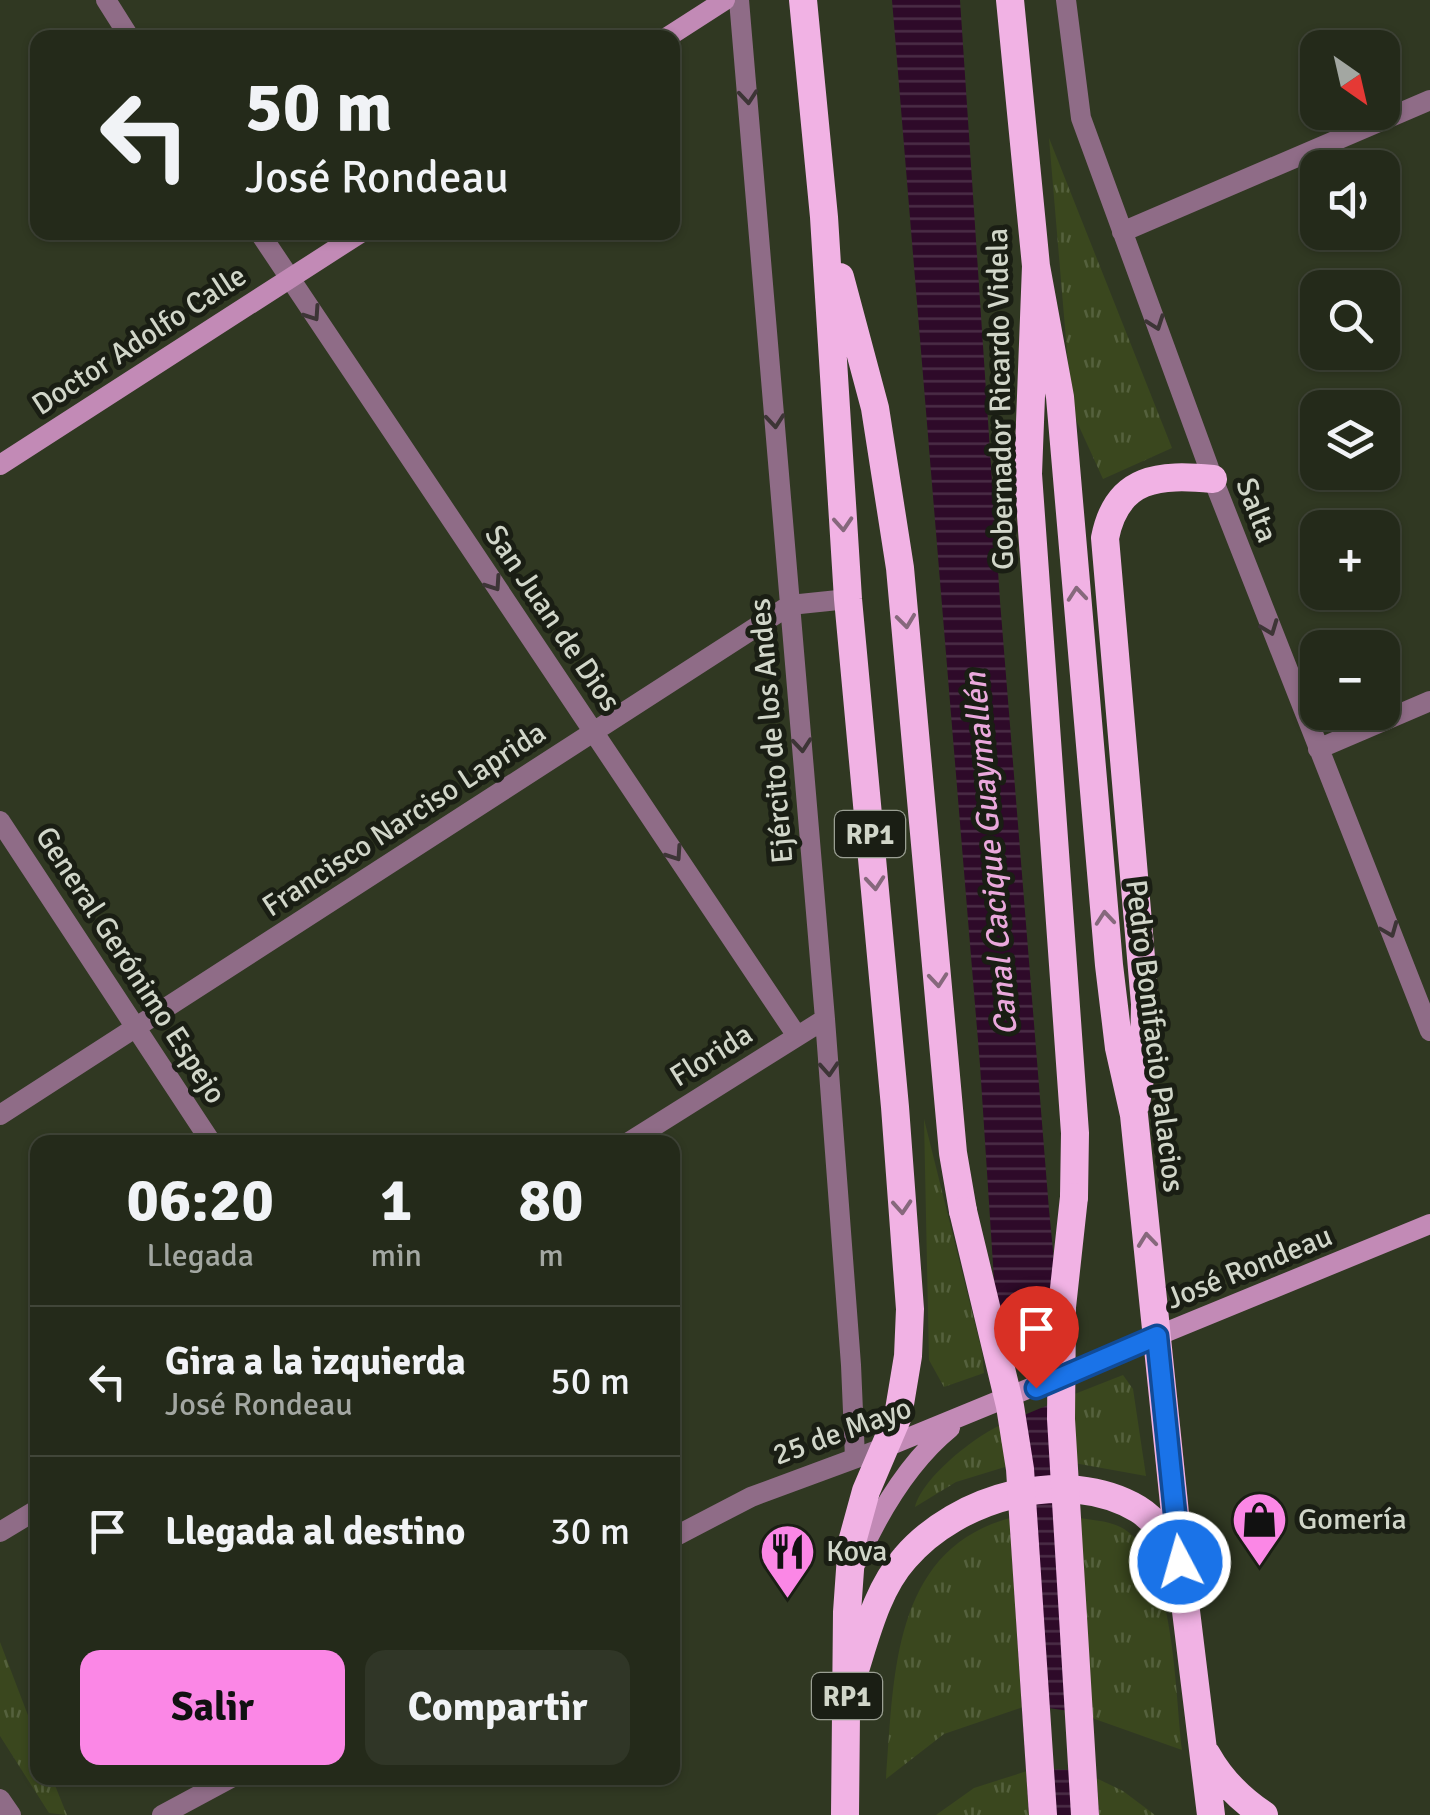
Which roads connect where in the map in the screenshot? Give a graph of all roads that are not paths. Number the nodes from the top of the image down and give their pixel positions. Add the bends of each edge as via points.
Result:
1 (106, 0) edge
2 (725, 0) edge
3 (739, 0) edge
4 (804, 0) edge
5 (1010, 0) edge
6 (1066, 0) edge
7 (125, 30) edge
8 (678, 30) edge
9 (1430, 100) edge
10 (824, 218) junction
11 (1122, 232) junction
12 (264, 240) edge
13 (350, 240) edge
14 (1036, 266) junction
15 (290, 279) junction
16 (0, 465) edge
17 (1213, 479) junction
18 (848, 599) junction
19 (790, 605) junction
20 (1430, 701) edge
21 (594, 732) junction
22 (1318, 749) junction
23 (0, 821) edge
24 (825, 1018) junction
25 (137, 1028) junction
26 (1430, 1031) edge
27 (797, 1036) junction
28 (0, 1115) edge
29 (1134, 1116) junction
30 (206, 1135) edge
31 (640, 1135) edge
32 (1430, 1224) edge
33 (1157, 1336) junction
34 (1036, 1388) joint
35 (964, 1418) junction
36 (886, 1447) junction
37 (855, 1458) junction
38 (30, 1514) edge
39 (858, 1514) junction
40 (0, 1532) edge
41 (680, 1534) edge
42 (1180, 1562) junction
43 (849, 1578) junction
44 (847, 1696) junction
45 (1201, 1744) junction
46 (218, 1785) edge
47 (0, 1799) edge
48 (11, 1815) edge
49 (162, 1815) edge
50 (846, 1815) edge
51 (1043, 1815) edge
52 (1085, 1815) edge
53 (1211, 1815) edge
54 (1264, 1815) edge

1 - 7 street
2 - 8 main road
3 -> 19 street, Ejército de los Andes
4 - 10 highway, RP1
5 - 14 highway, Gobernador Ricardo Videla
6 - 11 street, Salta via 1081,118
9 - 11 street
10 -> 18 highway, RP1
10 -> 51 highway, RP1, bridge via 875,408 900,568 951,1138 1020,1469
11 -> 17 street, Salta
12 - 15 street, San Juan de Dios
13 - 15 main road, Doctor Adolfo Calle
29 -> 14 highway, Pedro Bonifacio Palacios via 1109,964 1060,397
14 - 52 highway, Gobernador Ricardo Videla, bridge via 1028,474 1073,1096 1061,1419
15 - 16 main road, Doctor Adolfo Calle
15 -> 21 street, San Juan de Dios
17 -> 22 street, Salta
17 - 29 highway via 1168,475 1143,484 1118,501 1105,538 1145,1004
18 - 19 street, Francisco Narciso Laprida
18 -> 36 highway, RP1 via 910,1309 904,1389
19 - 21 street, Francisco Narciso Laprida
19 -> 24 street, Ejército de los Andes
20 - 22 street
21 - 25 street, Francisco Narciso Laprida
21 -> 27 street, San Juan de Dios
22 -> 26 street, Salta
23 - 25 street, General Gerónimo Espejo
24 - 27 street, Florida
24 -> 37 street, Ejército de los Andes
25 - 28 street, Francisco Narciso Laprida
25 - 30 street, General Gerónimo Espejo
27 - 31 street, Florida
33 -> 29 highway, Pedro Bonifacio Palacios
32 - 33 main road, José Rondeau
33 - 34 main road, José Rondeau
33 - 42 highway, Pedro Bonifacio Palacios
34 - 35 main road, 25 de Mayo
35 - 36 main road, 25 de Mayo
35 - 43 main road via 912,1466
36 - 37 street, 25 de Mayo
36 - 39 highway, RP1
37 - 39 street, Ejército de los Andes
37 - 41 street, 25 de Mayo via 751,1497
38 - 40 street
39 - 43 highway, RP1
42 - 44 highway, bridge via 1155,1522 1102,1496 1008,1495 966,1509 900,1562
42 - 45 highway, Pedro Bonifacio Palacios
43 - 44 highway, RP1
44 - 50 highway, RP1
45 - 53 highway, Pedro Bonifacio Palacios
45 - 54 highway via 1226,1783
46 - 49 street
47 - 48 street

